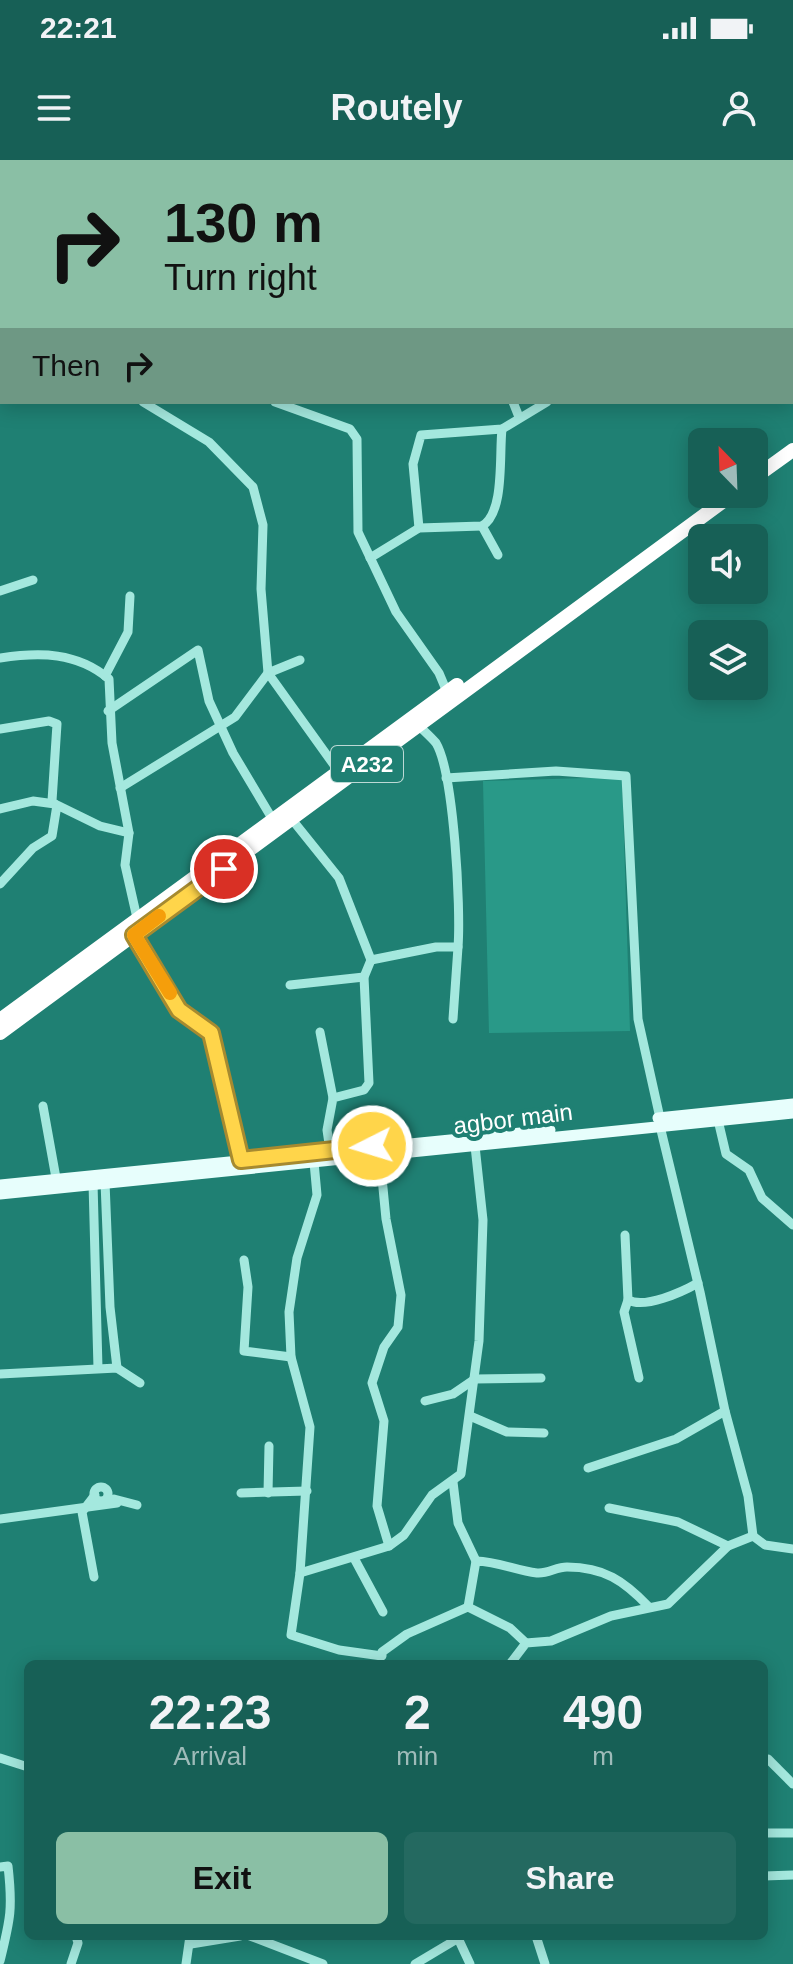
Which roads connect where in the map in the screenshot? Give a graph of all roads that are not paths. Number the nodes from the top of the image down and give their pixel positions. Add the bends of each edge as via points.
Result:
1 (146, 404) edge
2 (281, 404) edge
3 (514, 404) edge
4 (543, 404) edge
5 (519, 417) junction
6 (502, 429) junction
7 (793, 441) edge
8 (793, 450) edge
9 (768, 459) edge
10 (768, 468) edge
11 (701, 508) edge
12 (714, 508) edge
13 (482, 526) junction
14 (419, 528) junction
15 (498, 555) dead end
16 (370, 558) junction
17 (33, 580) dead end
18 (0, 591) edge
19 (130, 596) dead end
20 (0, 658) edge
21 (300, 660) dead end
22 (268, 673) junction
23 (105, 676) junction
24 (447, 692) junction
25 (108, 711) junction
26 (221, 725) junction
27 (418, 725) junction
28 (0, 729) edge
29 (339, 772) junction
30 (446, 778) junction
31 (120, 788) junction
32 (54, 803) junction
33 (0, 809) edge
34 (283, 817) junction
35 (129, 833) junction
36 (0, 884) edge
37 (137, 918) junction
38 (134, 935) junction
39 (458, 947) junction
40 (371, 960) junction
41 (364, 977) junction
42 (290, 985) dead end
43 (453, 1019) dead end
44 (0, 1020) edge
45 (320, 1032) dead end
46 (0, 1033) edge
47 (333, 1098) junction
48 (793, 1104) edge
49 (43, 1106) dead end
50 (793, 1113) edge
51 (718, 1120) junction
52 (660, 1122) junction
53 (475, 1146) junction
54 (330, 1150) junction
55 (380, 1157) junction
56 (241, 1160) junction
57 (314, 1162) junction
58 (56, 1178) junction
59 (99, 1183) junction
60 (0, 1185) edge
61 (0, 1194) edge
62 (793, 1225) edge
63 (625, 1235) dead end
64 (244, 1260) dead end
65 (698, 1283) junction
66 (628, 1300) junction
67 (291, 1357) junction
68 (98, 1368) junction
69 (117, 1368) junction
70 (0, 1374) edge
71 (541, 1378) dead end
72 (639, 1378) dead end
73 (475, 1379) junction
74 (140, 1383) dead end
75 (425, 1401) dead end
76 (725, 1411) junction
77 (470, 1416) junction
78 (544, 1433) dead end
79 (269, 1446) dead end
80 (588, 1468) dead end
81 (453, 1482) junction
82 (307, 1491) junction
83 (241, 1493) dead end
84 (268, 1493) junction
85 (117, 1503) junction
86 (137, 1505) dead end
87 (83, 1507) junction
88 (609, 1508) dead end
89 (0, 1519) edge
90 (753, 1536) junction
91 (389, 1546) junction
92 (728, 1546) junction
93 (793, 1549) edge
94 (354, 1558) junction
95 (476, 1561) junction
96 (300, 1573) junction
97 (94, 1577) dead end
98 (648, 1606) junction
99 (468, 1607) junction
100 (383, 1612) dead end
101 (526, 1643) junction
102 (379, 1660) edge
103 (513, 1660) edge
104 (0, 1758) edge
105 (768, 1759) dead end
106 (24, 1766) edge
107 (793, 1784) edge
108 (793, 1824) edge
109 (792, 1832) edge
110 (768, 1833) edge
111 (0, 1867) edge
112 (793, 1875) edge
113 (768, 1876) edge
114 (77, 1940) edge
115 (190, 1940) edge
116 (260, 1940) edge
117 (454, 1940) edge
118 (458, 1940) edge
119 (537, 1940) edge
120 (0, 1961) edge
121 (71, 1964) edge
122 (186, 1964) edge
123 (323, 1964) edge
124 (415, 1964) edge
125 (470, 1964) edge
126 (545, 1964) edge

1 - 22 street via 209,442 253,487 263,525 261,589
2 - 16 street via 350,429 357,439 358,532
3 - 5 street
4 - 5 street
5 - 6 street
6 - 13 street via 500,498
6 - 14 street via 421,435 413,464
7 - 9 highway
8 - 10 highway
11 - 24 highway, A232
12 - 27 highway, A232
13 - 14 street
13 - 15 street
14 - 16 street
16 - 24 street via 396,612
17 - 18 street
19 - 23 street via 128,632
20 - 23 street via 70,657
21 - 22 street
22 - 26 street via 235,717
22 - 29 street
23 - 25 street
24 - 29 highway, A232
25 - 26 street via 198,650 209,701
25 - 31 street
26 - 31 street
26 - 34 street via 233,753
27 - 30 street via 437,744
27 - 34 highway, A232
28 - 32 street via 57,724
29 - 34 highway, A232
30 - 39 street via 458,883
30 - 52 street via 556,771 626,776 638,1019
31 - 35 street
32 - 33 street
32 - 35 street via 100,826
32 - 36 street via 52,836 33,848
34 - 37 highway, A232
34 - 38 highway, A232
34 - 40 street via 339,878
35 - 37 street via 125,865
37 - 44 highway, A232
38 - 46 highway, A232
38 - 56 street via 179,1010 211,1033
39 - 40 street
39 - 43 street
40 - 41 street
41 - 42 street
41 - 47 street via 369,1083 358,1093
45 - 47 street
47 - 54 street via 327,1130
48 - 52 main road, agbor main
49 - 58 street
50 - 51 main road, agbor main
51 - 52 main road, agbor main
51 - 62 street via 726,1154 749,1170 762,1198
52 - 53 main road, agbor main
52 - 54 main road, agbor main
52 - 65 street
53 - 55 main road, agbor main
53 - 73 street via 483,1220
54 - 56 main road, agbor main
55 - 57 main road, agbor main
55 - 91 street via 401,1295 398,1327 384,1347 372,1383 384,1421 377,1506
56 - 58 main road, agbor main
57 - 59 main road, agbor main
57 - 67 street via 317,1195 297,1258 289,1312
58 - 60 main road, agbor main
59 - 61 main road, agbor main
59 - 68 street
59 - 69 street
63 - 66 street
64 - 67 street via 244,1351
65 - 66 street via 641,1303
65 - 76 street
66 - 72 street via 624,1312
67 - 82 street via 310,1427
68 - 69 street
68 - 70 street
69 - 74 street
71 - 73 street
73 - 75 street via 453,1394
73 - 77 street
76 - 80 street via 676,1439
76 - 90 street
77 - 78 street via 507,1432
77 - 81 street via 461,1474
79 - 84 street
81 - 91 street via 432,1495 404,1535
81 - 95 street via 458,1523
82 - 84 street
82 - 96 street
83 - 84 street
85 - 86 street
85 - 87 street
85 - 87 street via 109,1494 102,1501 95,1495
87 - 89 street
87 - 97 street
88 - 92 street via 678,1522
90 - 92 street
90 - 93 street via 765,1545
91 - 94 street
92 - 98 street via 668,1604
94 - 96 street
94 - 100 street
95 - 98 street via 536,1573 568,1567 605,1574 623,1580
95 - 99 street
96 - 102 street via 291,1635
98 - 101 street via 551,1641
99 - 101 street via 510,1628
99 - 102 street via 407,1634
101 - 103 street
104 - 106 street
105 - 107 street
108 - 109 street
109 - 110 street
111 - 120 street via 8,1866 12,1904
112 - 113 street
114 - 121 street
115 - 122 street
116 - 123 street
117 - 124 street
118 - 125 street
119 - 126 street

